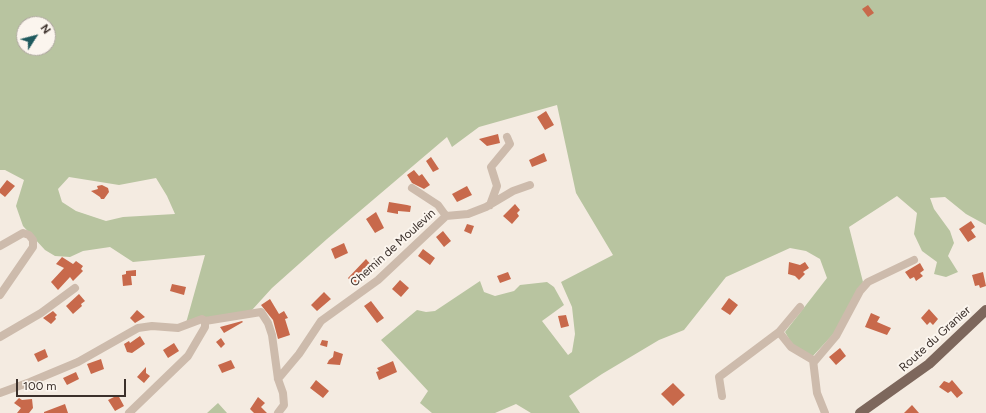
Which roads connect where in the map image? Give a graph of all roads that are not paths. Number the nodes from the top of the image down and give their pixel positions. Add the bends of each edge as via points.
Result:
1 (507, 137) dead end
2 (530, 185) dead end
3 (412, 188) dead end
4 (490, 205) junction
5 (446, 216) junction
6 (0, 246) edge
7 (914, 260) dead end
8 (74, 288) dead end
9 (0, 295) edge
10 (800, 307) dead end
11 (986, 310) edge
12 (205, 321) junction
13 (779, 332) junction
14 (0, 337) edge
15 (814, 362) junction
16 (278, 379) junction
17 (0, 393) edge
18 (722, 396) dead end
19 (129, 413) edge
20 (278, 413) edge
21 (825, 413) edge
22 (860, 413) edge

1 - 4 street via 510,144 491,167 497,186
2 - 4 street, Chemin de Moulevin via 513,191
3 - 5 street via 438,205
4 - 5 street, Chemin de Moulevin via 468,214
5 - 16 street, Chemin de Moulevin via 378,280 321,321 300,354
6 - 9 street via 23,233 29,234 33,240 33,247
7 - 15 street via 868,282 860,291 836,336
8 - 14 street via 41,313
10 - 13 street
11 - 22 main road, Route du Granier via 929,364
12 - 16 street via 261,312 272,335
12 - 17 street via 202,319 178,328 138,328 78,362
12 - 19 street via 205,327 188,356
13 - 15 street via 791,346
13 - 18 street via 719,377
15 - 21 street via 817,393
16 - 20 street via 284,393 284,405

